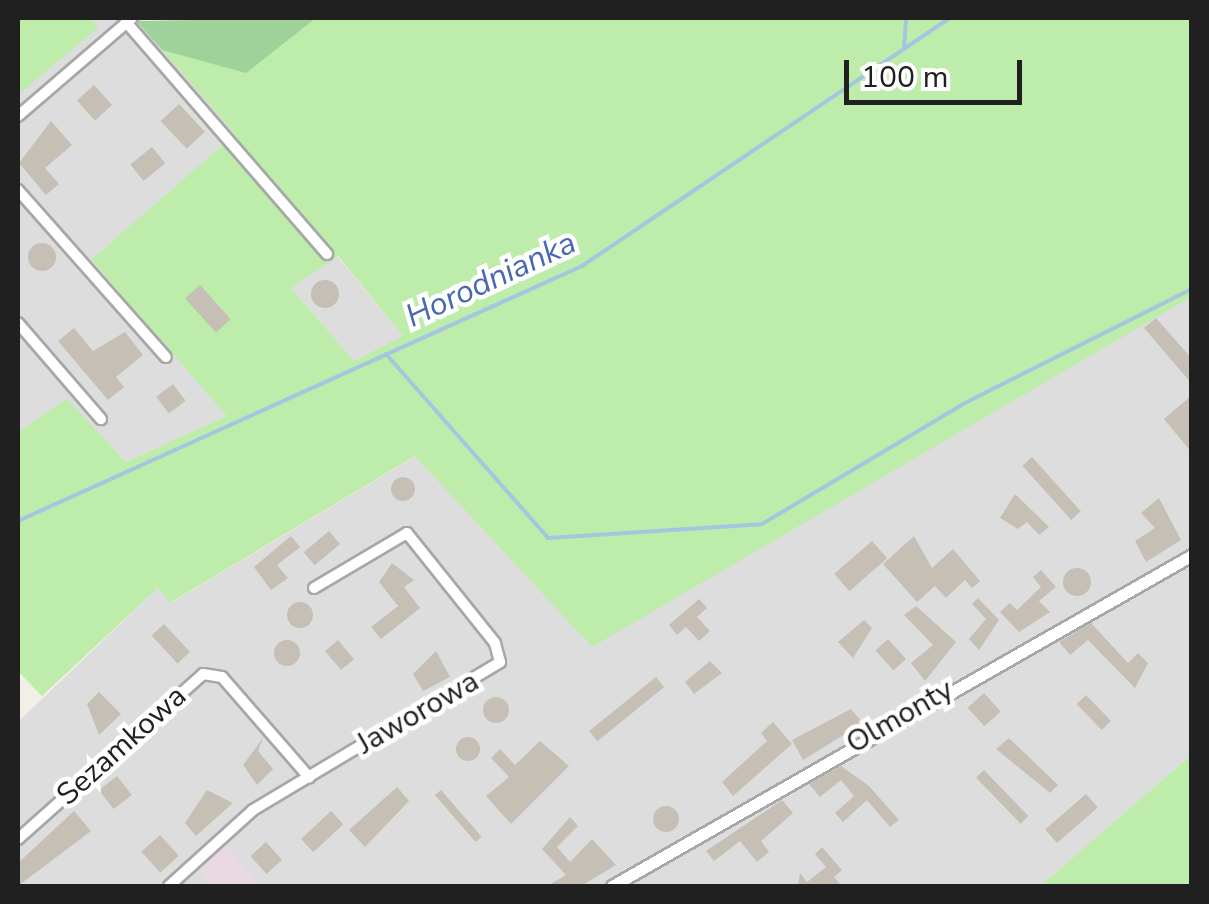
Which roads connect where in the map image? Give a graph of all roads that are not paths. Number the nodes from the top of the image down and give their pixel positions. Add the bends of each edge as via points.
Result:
1 (129, 20) edge
2 (18, 116) edge
3 (18, 190) edge
4 (326, 254) dead end
5 (18, 323) edge
6 (166, 357) dead end
7 (101, 419) dead end
8 (1192, 555) edge
9 (314, 588) dead end
10 (309, 777) junction
11 (18, 839) edge
12 (169, 886) edge
13 (612, 886) edge

1 - 2 street
1 - 4 street
3 - 6 street
5 - 7 street
8 - 13 street, Olmonty
9 - 10 street, Jaworowa via 407,534 495,643 500,662
10 - 11 street, Sezamkowa via 222,677 203,674
10 - 12 street, Jaworowa via 253,810

